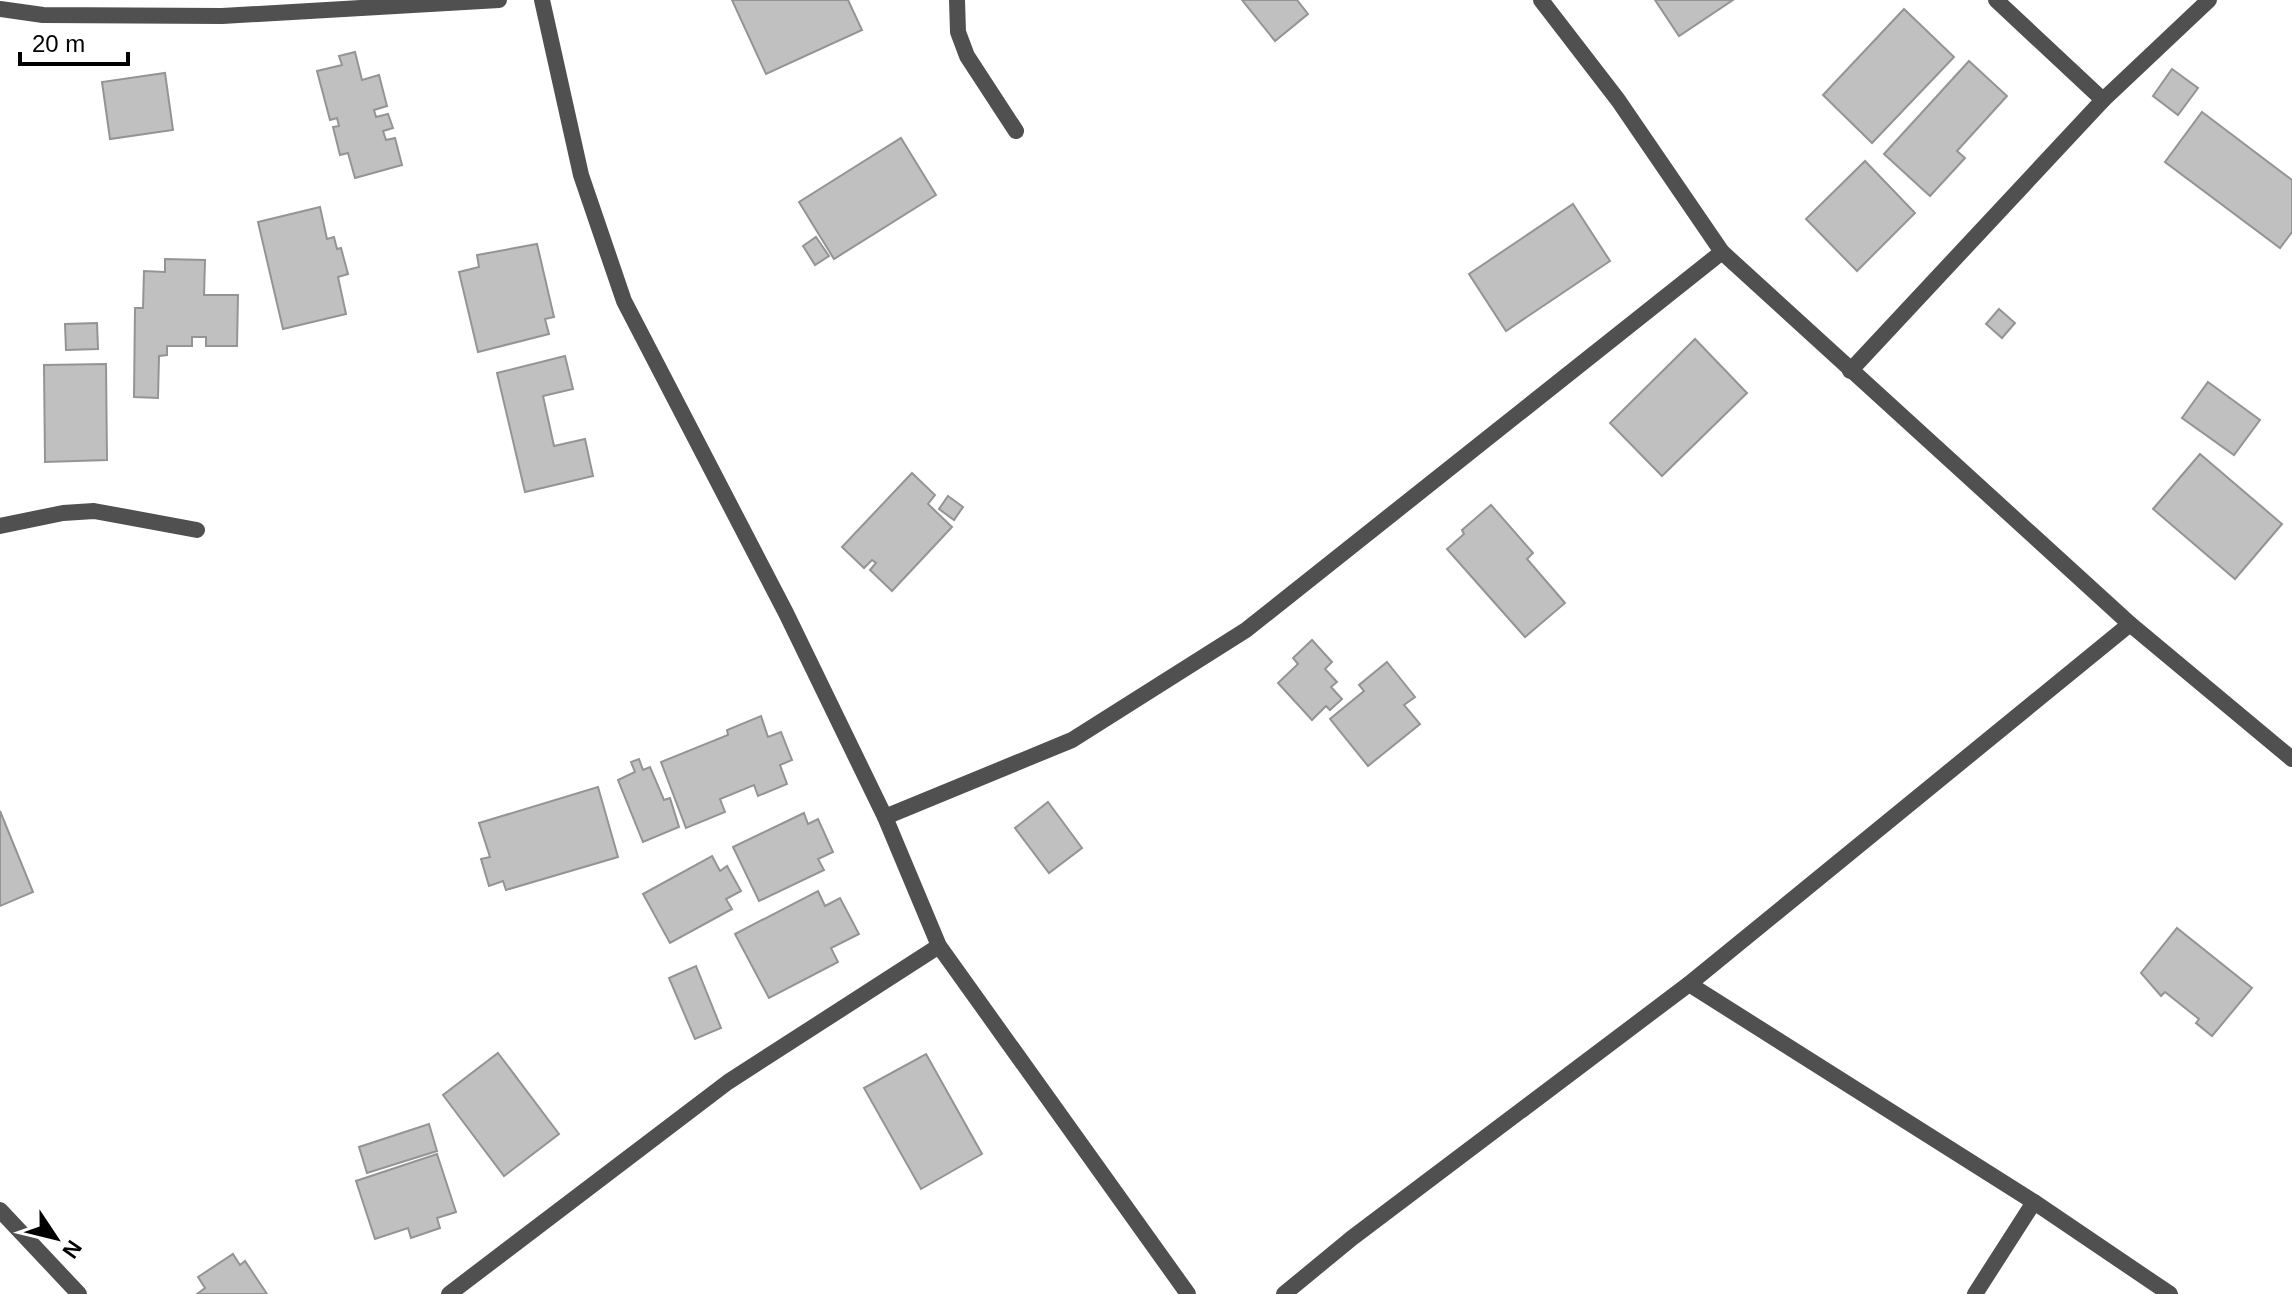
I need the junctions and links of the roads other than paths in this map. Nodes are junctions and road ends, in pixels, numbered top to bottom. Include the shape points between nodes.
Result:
1 (499, 0) edge
2 (542, 0) edge
3 (957, 0) edge
4 (1541, 0) edge
5 (1996, 0) edge
6 (2209, 0) edge
7 (0, 9) edge
8 (2103, 100) junction
9 (1016, 131) dead end
10 (1722, 252) junction
11 (1850, 371) junction
12 (0, 526) edge
13 (197, 530) dead end
14 (2130, 624) junction
15 (2292, 759) edge
16 (885, 817) junction
17 (939, 946) junction
18 (1689, 984) junction
19 (2034, 1202) junction
20 (0, 1210) edge
21 (79, 1294) edge
22 (449, 1294) edge
23 (1188, 1294) edge
24 (1284, 1294) edge
25 (1975, 1294) edge
26 (2170, 1294) edge

1 - 7 street via 222,16 43,15
2 - 16 street via 581,175 624,301
3 - 9 street via 958,32 967,56
4 - 10 street via 1618,100
5 - 8 street
6 - 8 street
8 - 11 street
10 - 11 street
10 - 16 street via 1246,630 1072,740
11 - 14 street
12 - 13 street via 94,511
14 - 15 street
14 - 18 street
16 - 17 street
17 - 22 street via 728,1082
17 - 23 street
18 - 19 street
18 - 24 street
19 - 25 street
19 - 26 street
20 - 21 street

